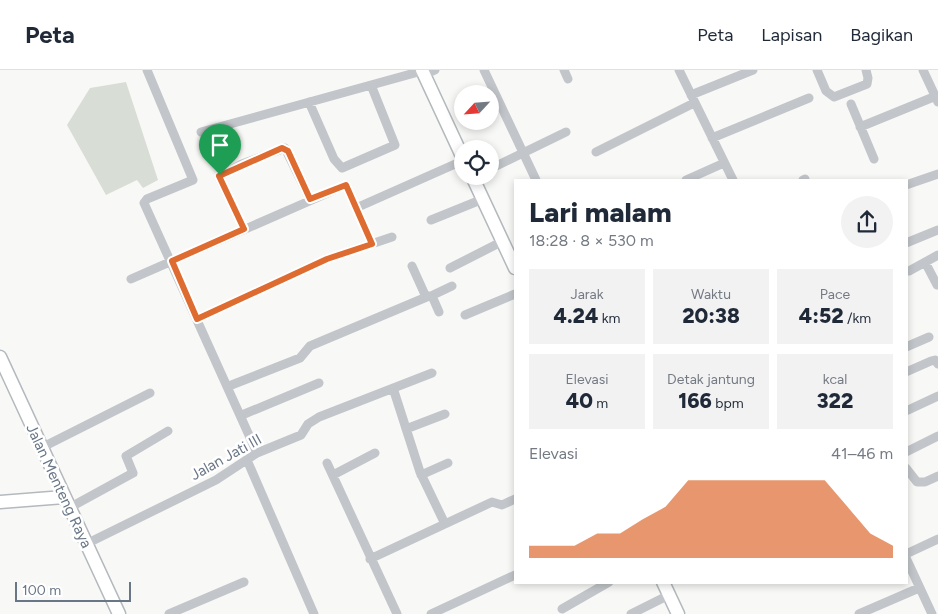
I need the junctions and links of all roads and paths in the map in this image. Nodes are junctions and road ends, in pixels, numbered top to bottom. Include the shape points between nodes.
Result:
1 (147, 70) edge
2 (484, 70) edge
3 (564, 70) edge
4 (679, 70) edge
5 (753, 70) edge
6 (817, 70) edge
7 (866, 70) edge
8 (923, 70) edge
9 (426, 72) edge
10 (568, 79) dead end
11 (371, 85) junction
12 (809, 98) dead end
13 (692, 99) junction
14 (937, 99) edge
15 (309, 102) junction
16 (851, 104) dead end
17 (860, 127) junction
18 (201, 132) dead end
19 (566, 132) dead end
20 (712, 138) junction
21 (455, 140) edge
22 (596, 152) dead end
23 (522, 154) junction
24 (874, 159) dead end
25 (724, 163) junction
26 (454, 165) edge
27 (499, 165) edge
28 (938, 174) edge
29 (535, 179) edge
30 (688, 179) edge
31 (732, 179) edge
32 (908, 184) edge
33 (477, 185) edge
34 (310, 199) junction
35 (483, 199) junction
36 (356, 208) junction
37 (431, 220) dead end
38 (244, 229) junction
39 (938, 230) edge
40 (392, 237) dead end
41 (502, 241) junction
42 (908, 242) edge
43 (372, 244) junction
44 (938, 255) edge
45 (172, 261) junction
46 (925, 262) junction
47 (412, 266) dead end
48 (514, 266) edge
49 (450, 268) dead end
50 (909, 271) dead end
51 (131, 279) dead end
52 (937, 285) dead end
53 (452, 286) dead end
54 (514, 294) edge
55 (428, 296) junction
56 (439, 312) dead end
57 (466, 315) dead end
58 (197, 319) junction
59 (929, 337) dead end
60 (908, 346) edge
61 (938, 364) edge
62 (2, 365) edge
63 (908, 371) edge
64 (432, 373) dead end
65 (319, 383) dead end
66 (229, 386) junction
67 (393, 388) junction
68 (150, 392) dead end
69 (938, 396) edge
70 (908, 410) edge
71 (445, 414) dead end
72 (242, 415) junction
73 (406, 428) junction
74 (168, 432) dead end
75 (938, 436) edge
76 (41, 448) junction
77 (908, 451) edge
78 (257, 453) junction
79 (375, 453) dead end
80 (247, 460) junction
81 (327, 463) dead end
82 (448, 463) dead end
83 (908, 472) edge
84 (421, 475) junction
85 (333, 476) junction
86 (938, 476) edge
87 (514, 499) edge
88 (1, 500) edge
89 (66, 503) junction
90 (445, 524) junction
91 (938, 538) edge
92 (86, 544) junction
93 (908, 553) edge
94 (370, 559) junction
95 (908, 562) edge
96 (514, 574) edge
97 (244, 582) dead end
98 (606, 584) edge
99 (664, 584) edge
100 (920, 588) junction
101 (669, 595) junction
102 (562, 609) dead end
103 (395, 613) edge
104 (119, 614) edge
105 (169, 614) edge
106 (314, 614) edge
107 (430, 614) edge
108 (631, 614) edge
109 (678, 614) edge
110 (860, 614) edge
111 (932, 614) edge

1 - 45 street via 193,180 144,201
2 - 23 street
3 - 10 street
4 - 13 street
5 - 13 street
6 - 7 street via 826,91 834,98 867,84
8 - 14 street
9 - 11 street
9 - 21 street
11 - 15 street
11 - 15 street via 395,145 342,168 334,159
12 - 20 street
13 - 20 street
13 - 22 street
14 - 17 street
15 - 18 street
16 - 17 street
17 - 24 street
19 - 23 street
20 - 25 street
23 - 27 street
23 - 29 street
25 - 30 street
25 - 31 street
26 - 36 street
28 - 32 street
33 - 35 street
34 - 36 street via 346,185
34 - 38 street
34 - 38 street via 285,148 230,169 219,178
35 - 37 street
35 - 41 street
36 - 43 street
38 - 45 street
39 - 42 street
40 - 43 street
41 - 48 street
41 - 49 street
43 - 58 street via 327,259
44 - 46 street
45 - 51 street
45 - 58 street
46 - 50 street
46 - 52 street
47 - 55 street
53 - 55 street
54 - 57 street
55 - 56 street
55 - 66 street via 310,346 300,358
58 - 66 street
59 - 60 street
61 - 63 street via 931,360
62 - 76 street, Jalan Menteng Raya
64 - 67 street, Jalan Jati III
65 - 72 street
66 - 72 street
67 - 73 street
67 - 78 street, Jalan Jati III via 319,417 307,425 301,435
68 - 76 street
69 - 70 street
71 - 73 street
72 - 78 street
73 - 84 street
74 - 89 street via 126,456 133,473
75 - 77 street
76 - 89 street, Jalan Menteng Raya
78 - 80 street, Jalan Jati III
79 - 85 street
80 - 92 street, Jalan Jati III via 216,480
80 - 106 street
81 - 85 street
82 - 84 street
83 - 86 street via 916,482
84 - 90 street
85 - 94 street
87 - 90 street via 502,505 492,502
88 - 89 street
89 - 92 street, Jalan Menteng Raya
90 - 94 street
91 - 93 street
92 - 104 street, Jalan Menteng Raya
94 - 103 street
95 - 100 street
96 - 107 street
97 - 105 street
98 - 102 street
99 - 101 street
100 - 110 street
100 - 111 street
101 - 108 street
101 - 109 street

